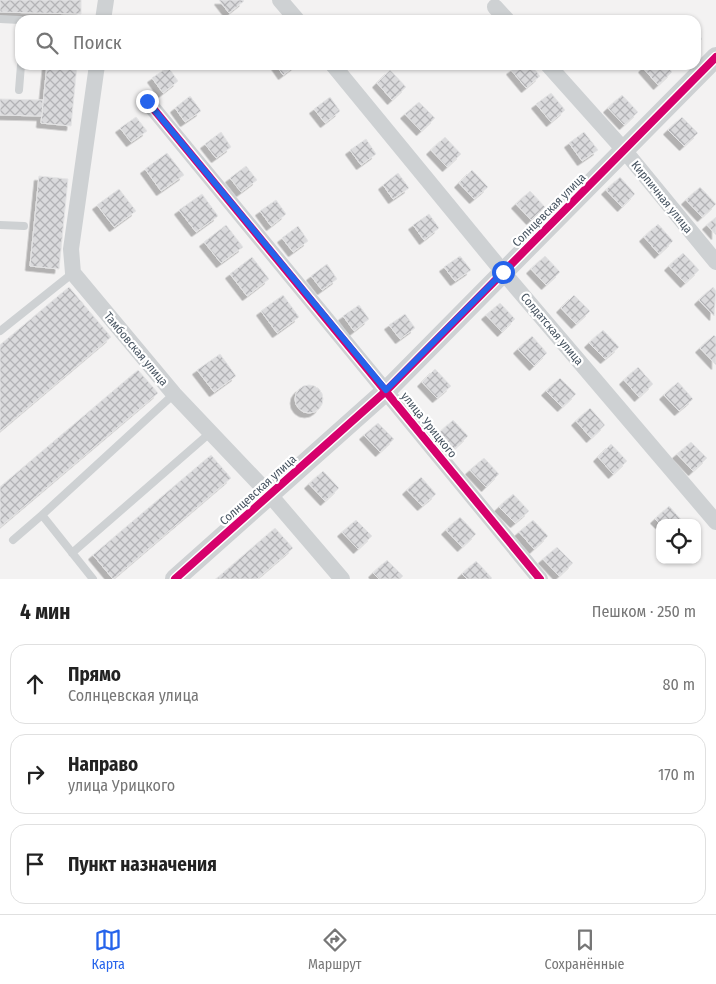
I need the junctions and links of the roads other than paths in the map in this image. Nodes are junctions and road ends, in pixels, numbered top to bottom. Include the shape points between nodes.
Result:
1 (106, 0) edge
2 (280, 0) edge
3 (496, 7) dead end
4 (104, 15) edge
5 (292, 15) edge
6 (503, 15) edge
7 (0, 19) edge
8 (15, 20) edge
9 (716, 57) edge
10 (21, 70) edge
11 (96, 70) edge
12 (337, 70) edge
13 (552, 70) edge
14 (19, 90) dead end
15 (147, 101) dead end
16 (624, 150) junction
17 (0, 225) edge
18 (24, 226) dead end
19 (716, 262) edge
20 (503, 272) junction
21 (73, 273) junction
22 (0, 331) edge
23 (386, 390) junction
24 (174, 394) junction
25 (211, 432) junction
26 (270, 495) junction
27 (42, 515) junction
28 (716, 522) edge
29 (14, 540) dead end
30 (72, 553) junction
31 (93, 579) edge
32 (175, 579) edge
33 (342, 579) edge
34 (540, 579) edge

1 - 4 street
2 - 5 street
3 - 6 street
7 - 8 lane
9 - 16 street, Солнцевская улица
10 - 14 lane
11 - 21 street via 71,249
12 - 20 street, Солдатская улица
13 - 16 street, Кирпичная улица
15 - 23 street, улица Урицкого
16 - 19 street, Кирпичная улица
16 - 20 street, Солнцевская улица
17 - 18 lane
20 - 23 street, Солнцевская улица
20 - 28 street, Солдатская улица
21 - 22 lane
21 - 24 street, Тамбовская улица
23 - 26 street, Солнцевская улица
23 - 34 street, улица Урицкого
24 - 25 street, Тамбовская улица
24 - 27 lane
25 - 26 street, Тамбовская улица
25 - 30 lane
26 - 32 street, Солнцевская улица
26 - 33 street, Тамбовская улица
27 - 29 lane
27 - 30 lane
30 - 31 lane

